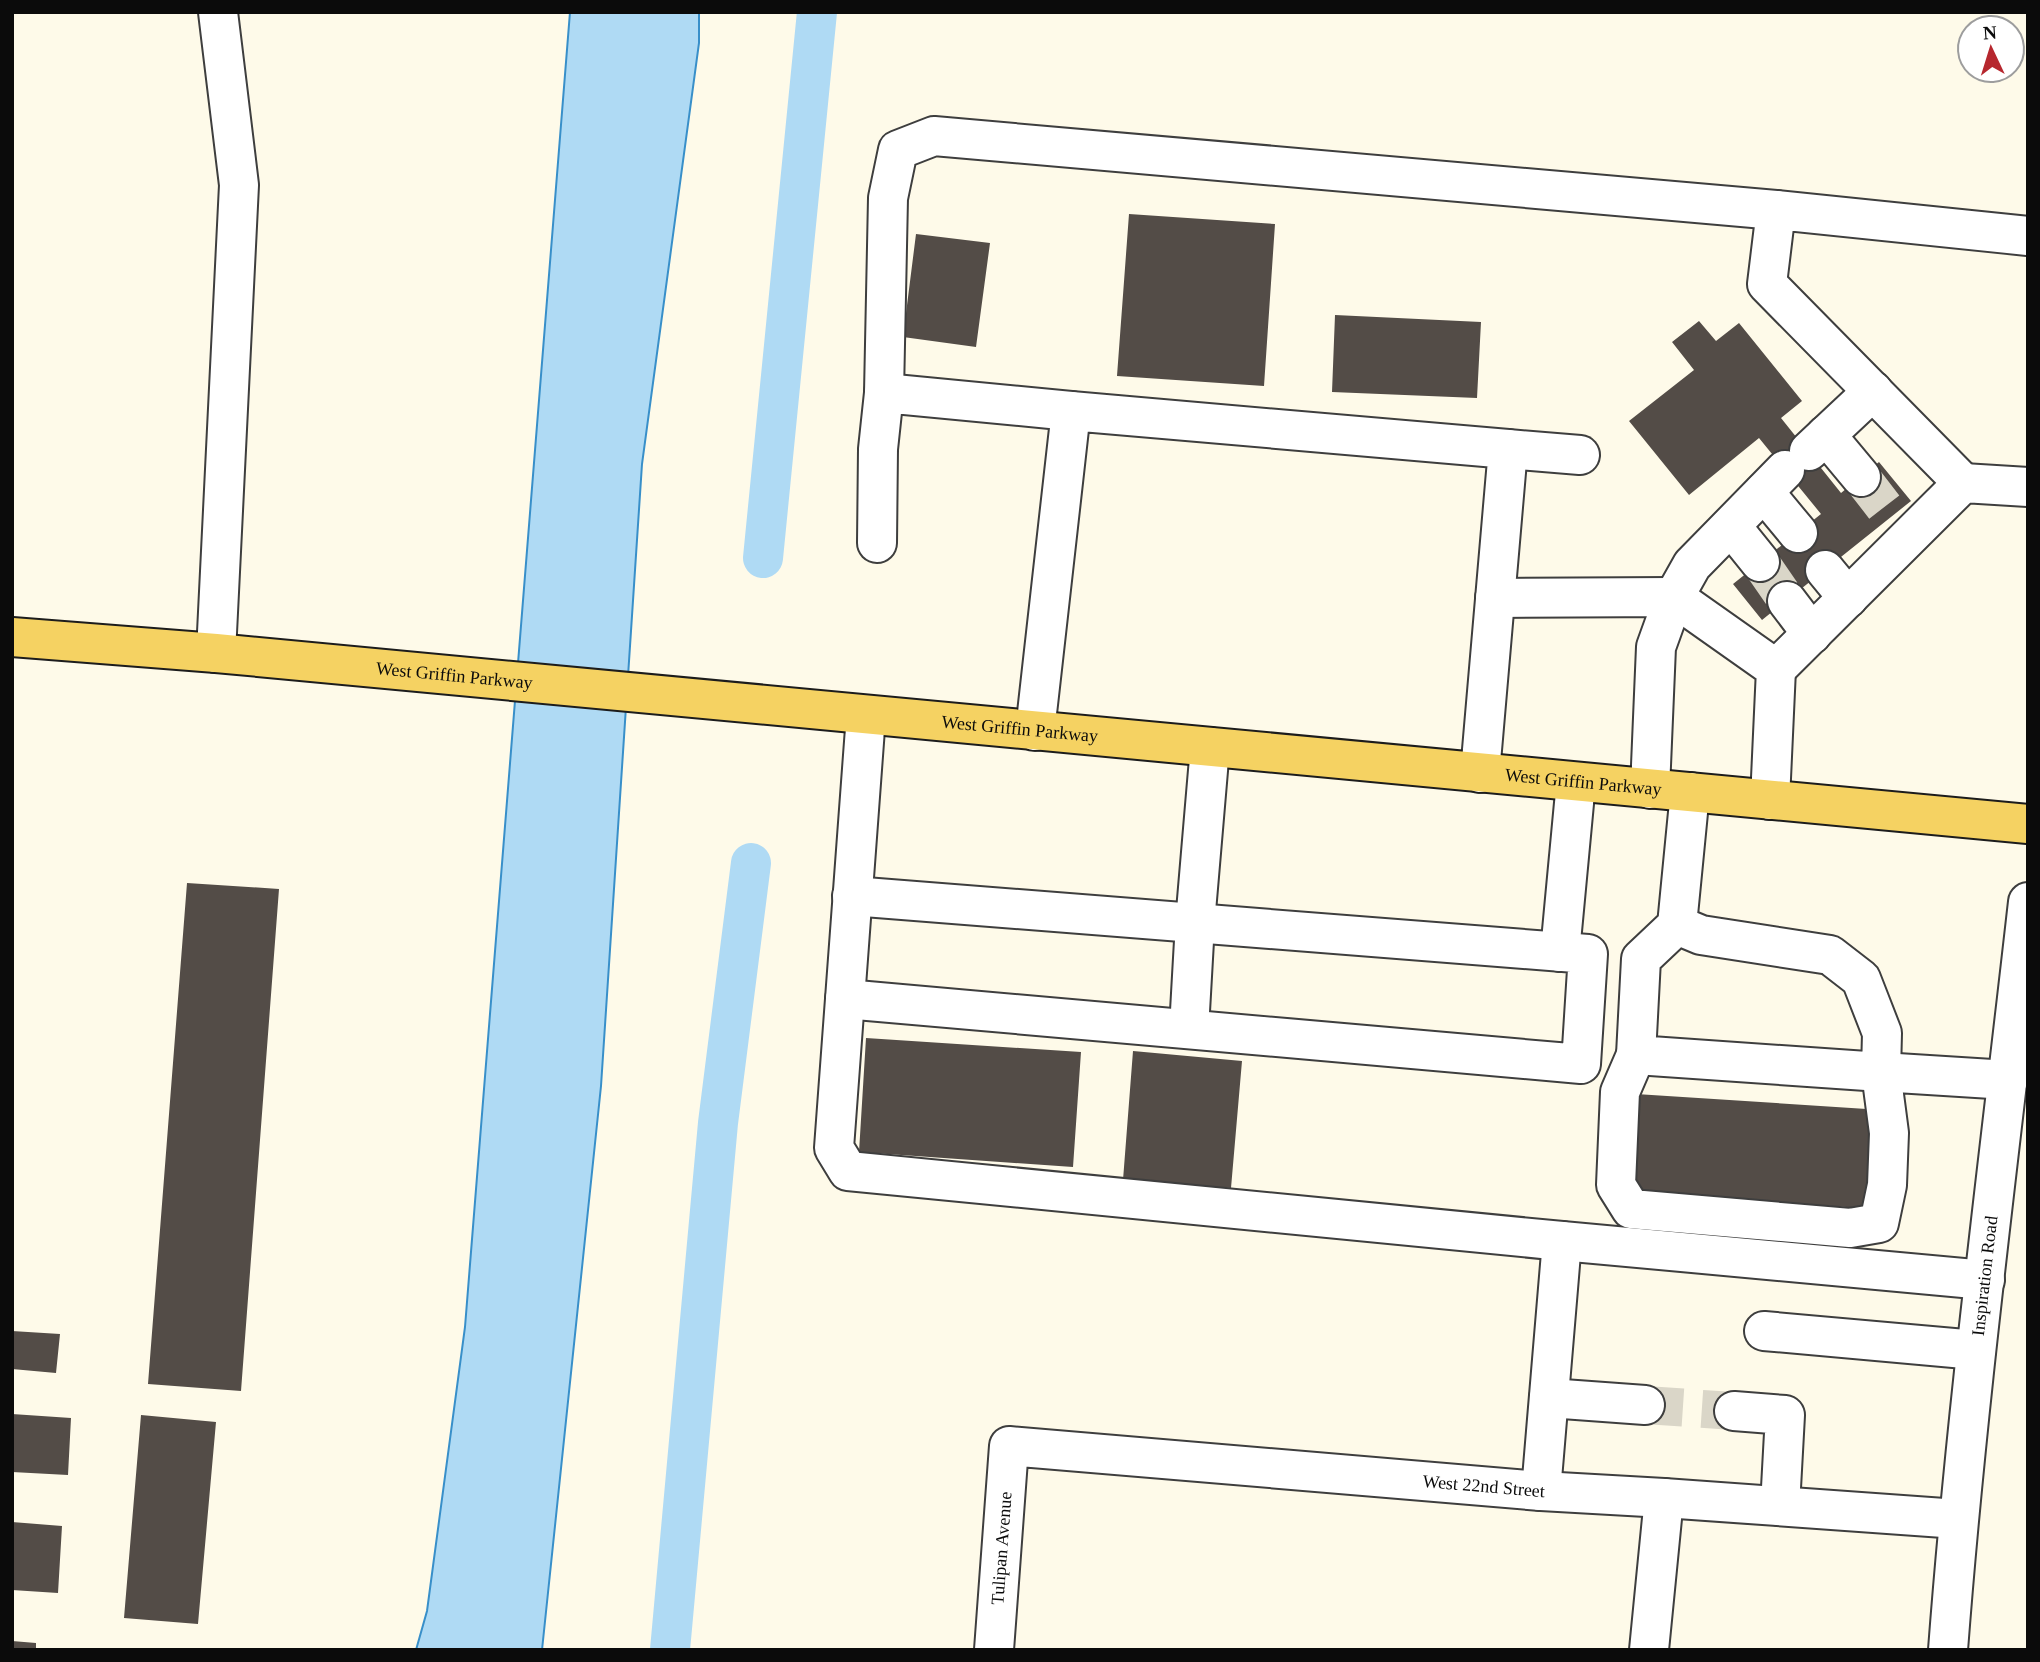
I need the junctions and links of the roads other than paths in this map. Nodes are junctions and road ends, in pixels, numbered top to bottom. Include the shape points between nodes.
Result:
1 (218, 12) edge
2 (1776, 210) junction
3 (2028, 236) edge
4 (1873, 391) junction
5 (884, 393) junction
6 (1071, 411) junction
7 (1508, 449) junction
8 (1580, 454) dead end
9 (1796, 462) junction
10 (1861, 477) tunnel mouth
11 (1963, 483) junction
12 (2028, 487) edge
13 (1731, 526) junction
14 (1798, 533) dead end
15 (877, 543) dead end
16 (1760, 562) tunnel mouth
17 (1674, 597) junction
18 (1494, 598) junction
19 (1787, 601) tunnel mouth
20 (1812, 634) junction
21 (12, 637) edge
22 (216, 653) junction
23 (1776, 669) junction
24 (866, 715) junction
25 (1035, 731) junction
26 (1210, 747) junction
27 (1480, 773) junction
28 (1576, 782) junction
29 (1650, 789) junction
30 (1690, 792) junction
31 (1770, 800) junction
32 (2028, 824) edge
33 (852, 896) junction
34 (2028, 902) edge
35 (1195, 923) junction
36 (1677, 925) junction
37 (1560, 952) junction
38 (845, 999) junction
39 (1189, 1029) junction
40 (1636, 1055) junction
41 (1881, 1072) junction
42 (2008, 1080) junction
43 (1562, 1241) junction
44 (1985, 1280) junction
45 (1764, 1332) dead end
46 (1976, 1350) junction
47 (1549, 1398) junction
48 (1645, 1405) tunnel mouth
49 (1734, 1411) tunnel mouth
50 (1009, 1446) joint
51 (1541, 1492) junction
52 (1664, 1498) junction
53 (1780, 1506) junction
54 (1958, 1519) junction
55 (994, 1650) edge
56 (1649, 1650) edge
57 (1948, 1650) edge

1 - 22 street via 240,185
2 - 3 street
2 - 4 street via 1767,284
2 - 5 street via 933,136 898,150 888,198
4 - 9 street
4 - 11 street
5 - 6 street
5 - 15 street
6 - 7 street
6 - 25 street
7 - 8 street
7 - 18 street
9 - 10 street
9 - 13 street
9 - 14 street
11 - 12 street
11 - 20 street via 1900,527 1836,584
13 - 16 street
13 - 17 street via 1692,565
17 - 18 street
17 - 23 street
17 - 29 street via 1656,647
18 - 27 street
19 - 20 street
20 - 23 street
21 - 22 main road, West Griffin Parkway
22 - 24 main road, West Griffin Parkway
23 - 31 street
24 - 25 main road, West Griffin Parkway
24 - 33 street
25 - 26 main road, West Griffin Parkway
26 - 27 main road, West Griffin Parkway
26 - 35 street
27 - 28 main road, West Griffin Parkway
28 - 29 main road, West Griffin Parkway
28 - 37 street
29 - 30 main road, West Griffin Parkway
30 - 31 main road, West Griffin Parkway
30 - 36 street
31 - 32 main road, West Griffin Parkway
33 - 35 street
33 - 38 street
34 - 42 street, Inspiration Road
35 - 37 street
35 - 39 street
36 - 40 street via 1641,959
36 - 41 street via 1701,935 1830,955 1861,979 1882,1033
37 - 39 street via 1588,954 1581,1064
38 - 39 street
38 - 43 street via 834,1148 848,1171
40 - 41 street
40 - 41 street via 1620,1092 1616,1185 1631,1209 1850,1228 1879,1223 1887,1185 1889,1133
41 - 42 street
42 - 44 street, Inspiration Road
43 - 44 street
43 - 47 street
44 - 46 street, Inspiration Road
45 - 46 street
46 - 54 street, Inspiration Road
47 - 48 street
47 - 51 street
49 - 53 street via 1785,1415
50 - 51 street, West 22nd Street
50 - 55 street, Tulipan Avenue
51 - 52 street, West 22nd Street
52 - 53 street, West 22nd Street
52 - 56 street
53 - 54 street, West 22nd Street
54 - 57 street, Inspiration Road

